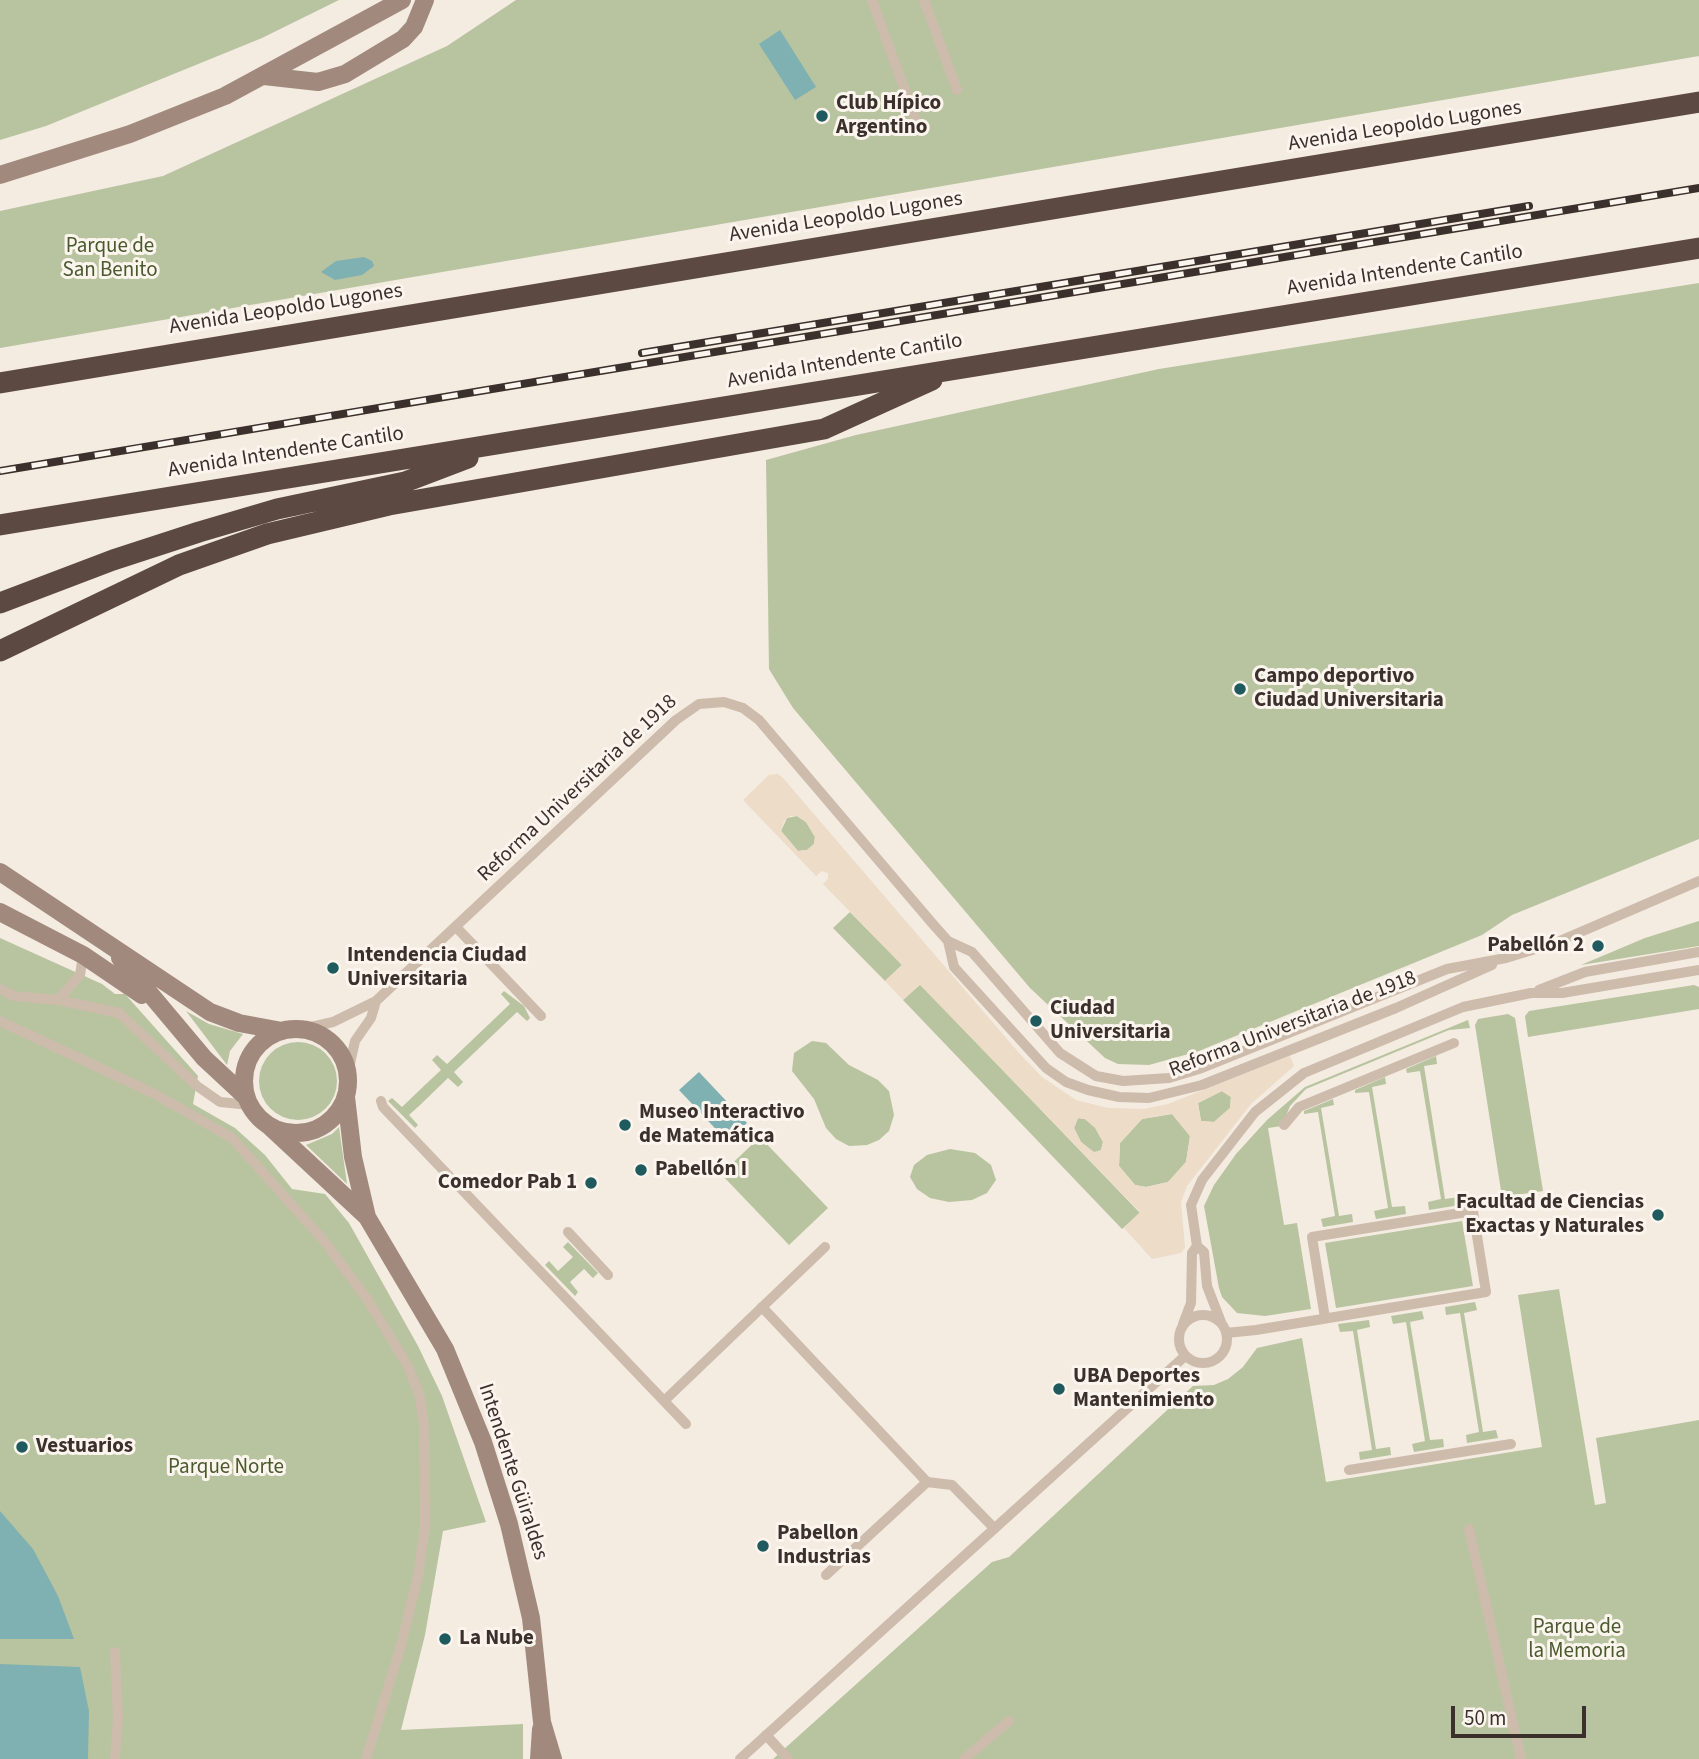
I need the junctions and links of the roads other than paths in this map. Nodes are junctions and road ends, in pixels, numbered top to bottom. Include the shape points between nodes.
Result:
1 (402, 0) edge
2 (425, 0) edge
3 (872, 0) edge
4 (924, 0) edge
5 (264, 76) junction
6 (957, 90) dead end
7 (1699, 102) edge
8 (916, 121) dead end
9 (0, 175) edge
10 (1699, 248) edge
11 (962, 367) junction
12 (0, 383) edge
13 (502, 445) junction
14 (0, 525) edge
15 (0, 603) edge
16 (0, 651) edge
17 (0, 872) edge
18 (1699, 881) edge
19 (0, 912) edge
20 (456, 928) junction
21 (948, 941) junction
22 (108, 942) junction
23 (1699, 952) edge
24 (83, 956) junction
25 (1506, 958) junction
26 (1699, 970) edge
27 (0, 989) edge
28 (1531, 993) junction
29 (58, 1000) junction
30 (376, 1001) junction
31 (160, 1008) junction
32 (541, 1016) dead end
33 (0, 1021) edge
34 (302, 1029) junction
35 (282, 1031) junction
36 (1454, 1043) dead end
37 (348, 1073) junction
38 (346, 1096) junction
39 (381, 1101) dead end
40 (248, 1102) junction
41 (267, 1124) junction
42 (1284, 1125) dead end
43 (367, 1217) junction
44 (568, 1232) dead end
45 (1197, 1246) junction
46 (825, 1247) dead end
47 (608, 1275) dead end
48 (762, 1307) junction
49 (1325, 1318) junction
50 (1183, 1324) junction
51 (1223, 1328) junction
52 (1185, 1356) junction
53 (664, 1401) junction
54 (686, 1424) dead end
55 (1511, 1444) dead end
56 (1349, 1470) dead end
57 (927, 1482) junction
58 (994, 1528) junction
59 (1469, 1529) dead end
60 (826, 1575) dead end
61 (115, 1652) dead end
62 (1009, 1721) dead end
63 (542, 1722) junction
64 (766, 1735) junction
65 (115, 1759) edge
66 (366, 1759) edge
67 (539, 1759) edge
68 (553, 1759) edge
69 (740, 1759) edge
70 (788, 1759) edge
71 (964, 1759) edge
72 (1521, 1759) edge

1 - 5 main road
2 - 5 main road via 414,27 403,38 345,74 318,82
3 - 8 lane
4 - 6 lane
5 - 9 main road via 130,134
7 - 12 highway, Avenida Leopoldo Lugones
10 - 11 highway, Avenida Intendente Cantilo
11 - 13 highway, Avenida Intendente Cantilo
11 - 16 highway via 824,429 389,505 267,534 178,565
13 - 14 highway, Avenida Intendente Cantilo via 369,462
13 - 15 highway via 405,482 277,509 175,540
17 - 22 main road
18 - 25 lane, Reforma Universitaria de 1918 via 1555,943
19 - 24 main road
20 - 21 lane, Reforma Universitaria de 1918 via 676,720 699,704 724,702 759,720
20 - 30 lane, Reforma Universitaria de 1918
20 - 32 lane
21 - 25 lane, Reforma Universitaria de 1918 via 972,952 1060,1053 1096,1076 1123,1081 1159,1079 1199,1069 1447,969
21 - 25 lane, Reforma Universitaria de 1918 via 954,967 1046,1068 1088,1090 1149,1098 1202,1085 1396,1008
22 - 31 main road
22 - 35 main road via 210,1012
23 - 28 lane via 1585,972
24 - 29 lane via 80,975
24 - 31 main road
26 - 28 lane via 1562,993
27 - 29 lane via 14,996
28 - 45 lane via 1463,1007 1304,1073 1276,1093 1234,1138 1195,1193 1191,1218
29 - 40 lane via 119,1013 220,1102
30 - 34 lane, Reforma Universitaria de 1918 via 333,1022
30 - 37 lane, Reforma Universitaria de 1918 via 355,1041
31 - 40 main road
33 - 66 lane via 153,1093 232,1138 325,1242 368,1299 408,1366 420,1397 424,1426 425,1524 402,1642
34 - 35 main road
34 - 37 main road via 332,1044
35 - 40 main road via 267,1038 247,1065
36 - 42 lane via 1299,1107
37 - 38 main road
38 - 41 main road via 337,1113 304,1133 285,1132
38 - 43 main road, Intendente Güiraldes via 353,1157
39 - 53 lane
40 - 41 main road
41 - 43 main road, Intendente Güiraldes
43 - 63 main road, Intendente Güiraldes via 446,1349 483,1441 522,1575
44 - 47 lane
45 - 50 lane via 1192,1253 1191,1303
45 - 51 lane via 1204,1252 1207,1286
46 - 48 lane
48 - 53 lane
48 - 57 lane
49 - 49 lane via 1486,1292 1473,1211 1312,1237
49 - 51 lane
50 - 51 lane via 1197,1315 1214,1317
50 - 52 lane via 1178,1337
51 - 52 lane via 1225,1349 1215,1361 1199,1364
52 - 58 lane
53 - 54 lane
55 - 56 lane
57 - 58 lane via 952,1485
57 - 60 lane
58 - 64 lane
59 - 72 lane
61 - 65 lane
62 - 71 lane
63 - 67 main road, Intendente Güiraldes
63 - 68 main road, Intendente Güiraldes
64 - 69 lane
64 - 70 lane

